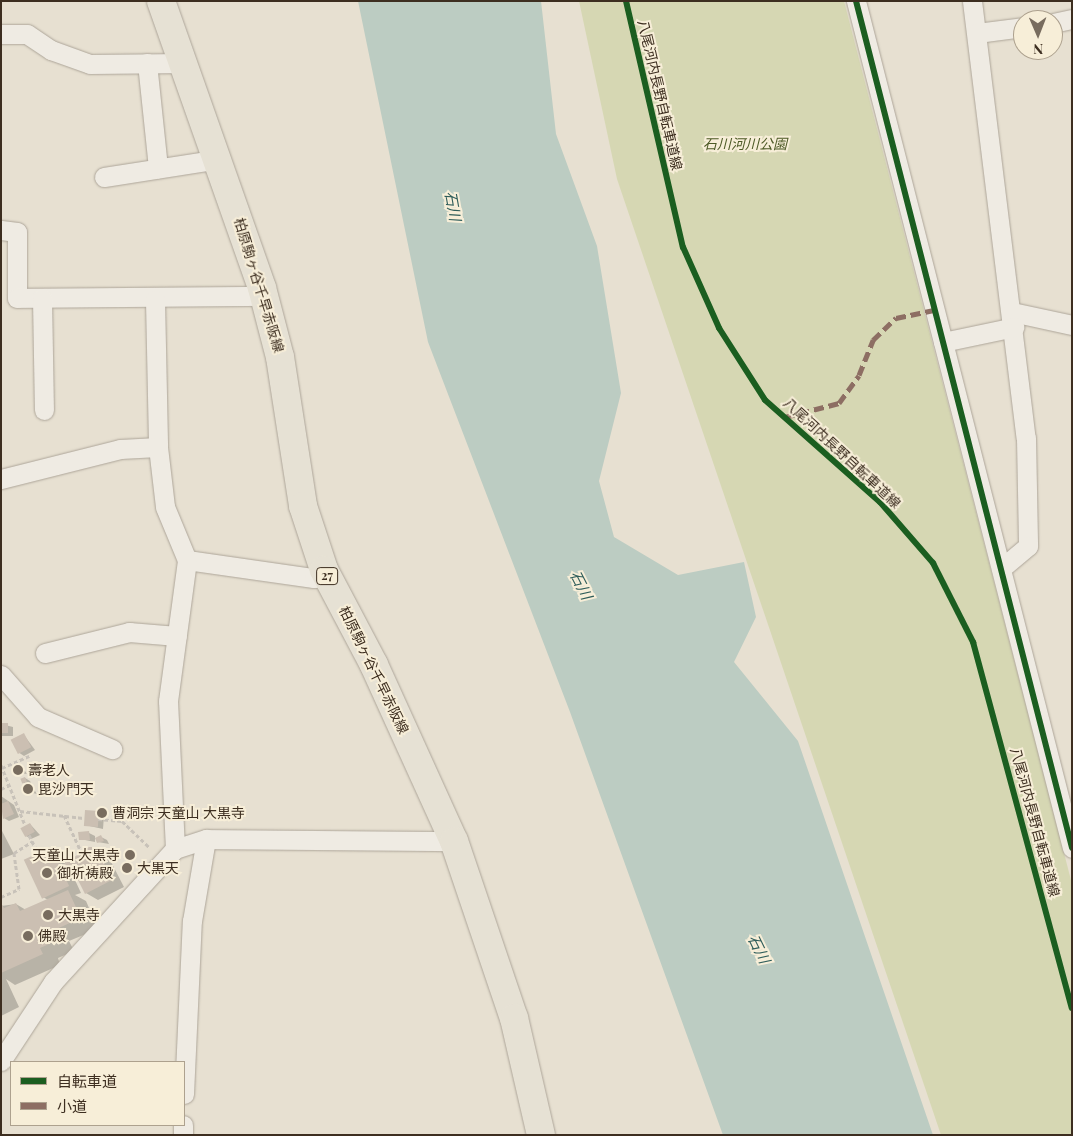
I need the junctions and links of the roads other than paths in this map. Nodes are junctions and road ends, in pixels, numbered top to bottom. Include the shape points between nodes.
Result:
1 (161, 1) edge
2 (856, 1) edge
3 (972, 1) edge
4 (1013, 28) edge
5 (976, 33) junction
6 (1, 34) edge
7 (147, 63) junction
8 (186, 63) junction
9 (219, 159) junction
10 (158, 168) junction
11 (104, 177) dead end
12 (1, 230) edge
13 (265, 296) junction
14 (42, 298) junction
15 (155, 300) junction
16 (1013, 320) junction
17 (1072, 325) edge
18 (943, 342) junction
19 (44, 410) dead end
20 (158, 447) junction
21 (1, 479) edge
22 (188, 560) junction
23 (1001, 569) junction
24 (324, 570) junction
25 (177, 636) junction
26 (45, 653) dead end
27 (1, 675) edge
28 (112, 749) dead end
29 (206, 839) junction
30 (454, 841) junction
31 (1072, 848) edge
32 (175, 849) junction
33 (1, 1061) edge
34 (185, 1072) edge
35 (541, 1135) edge

1 - 8 main road, 柏原駒ヶ谷千早赤阪線 / 27
2 - 18 street
3 - 5 street
4 - 5 street
5 - 16 street
6 - 7 street via 27,34 51,50 90,64
7 - 8 street
7 - 10 street
8 - 9 main road, 柏原駒ヶ谷千早赤阪線 / 27
9 - 10 street
9 - 13 main road, 柏原駒ヶ谷千早赤阪線 / 27
10 - 11 street
12 - 14 street via 17,232 17,298
13 - 15 street
13 - 24 main road, 柏原駒ヶ谷千早赤阪線 / 27 via 280,357 303,506
14 - 15 street
14 - 19 street
15 - 20 street
16 - 17 street
16 - 18 street
16 - 23 street via 1026,438 1028,546
18 - 23 street
20 - 21 street via 120,449
20 - 22 street via 165,507
22 - 24 street via 314,578
22 - 25 street
23 - 31 street
24 - 30 main road, 柏原駒ヶ谷千早赤阪線 / 27 via 374,664
25 - 26 street via 129,632
25 - 32 street via 168,701
27 - 28 street via 38,717
29 - 30 street
29 - 32 street
29 - 34 street via 192,921
30 - 35 main road, 柏原駒ヶ谷千早赤阪線 / 27 via 514,1018
32 - 33 street via 53,982

